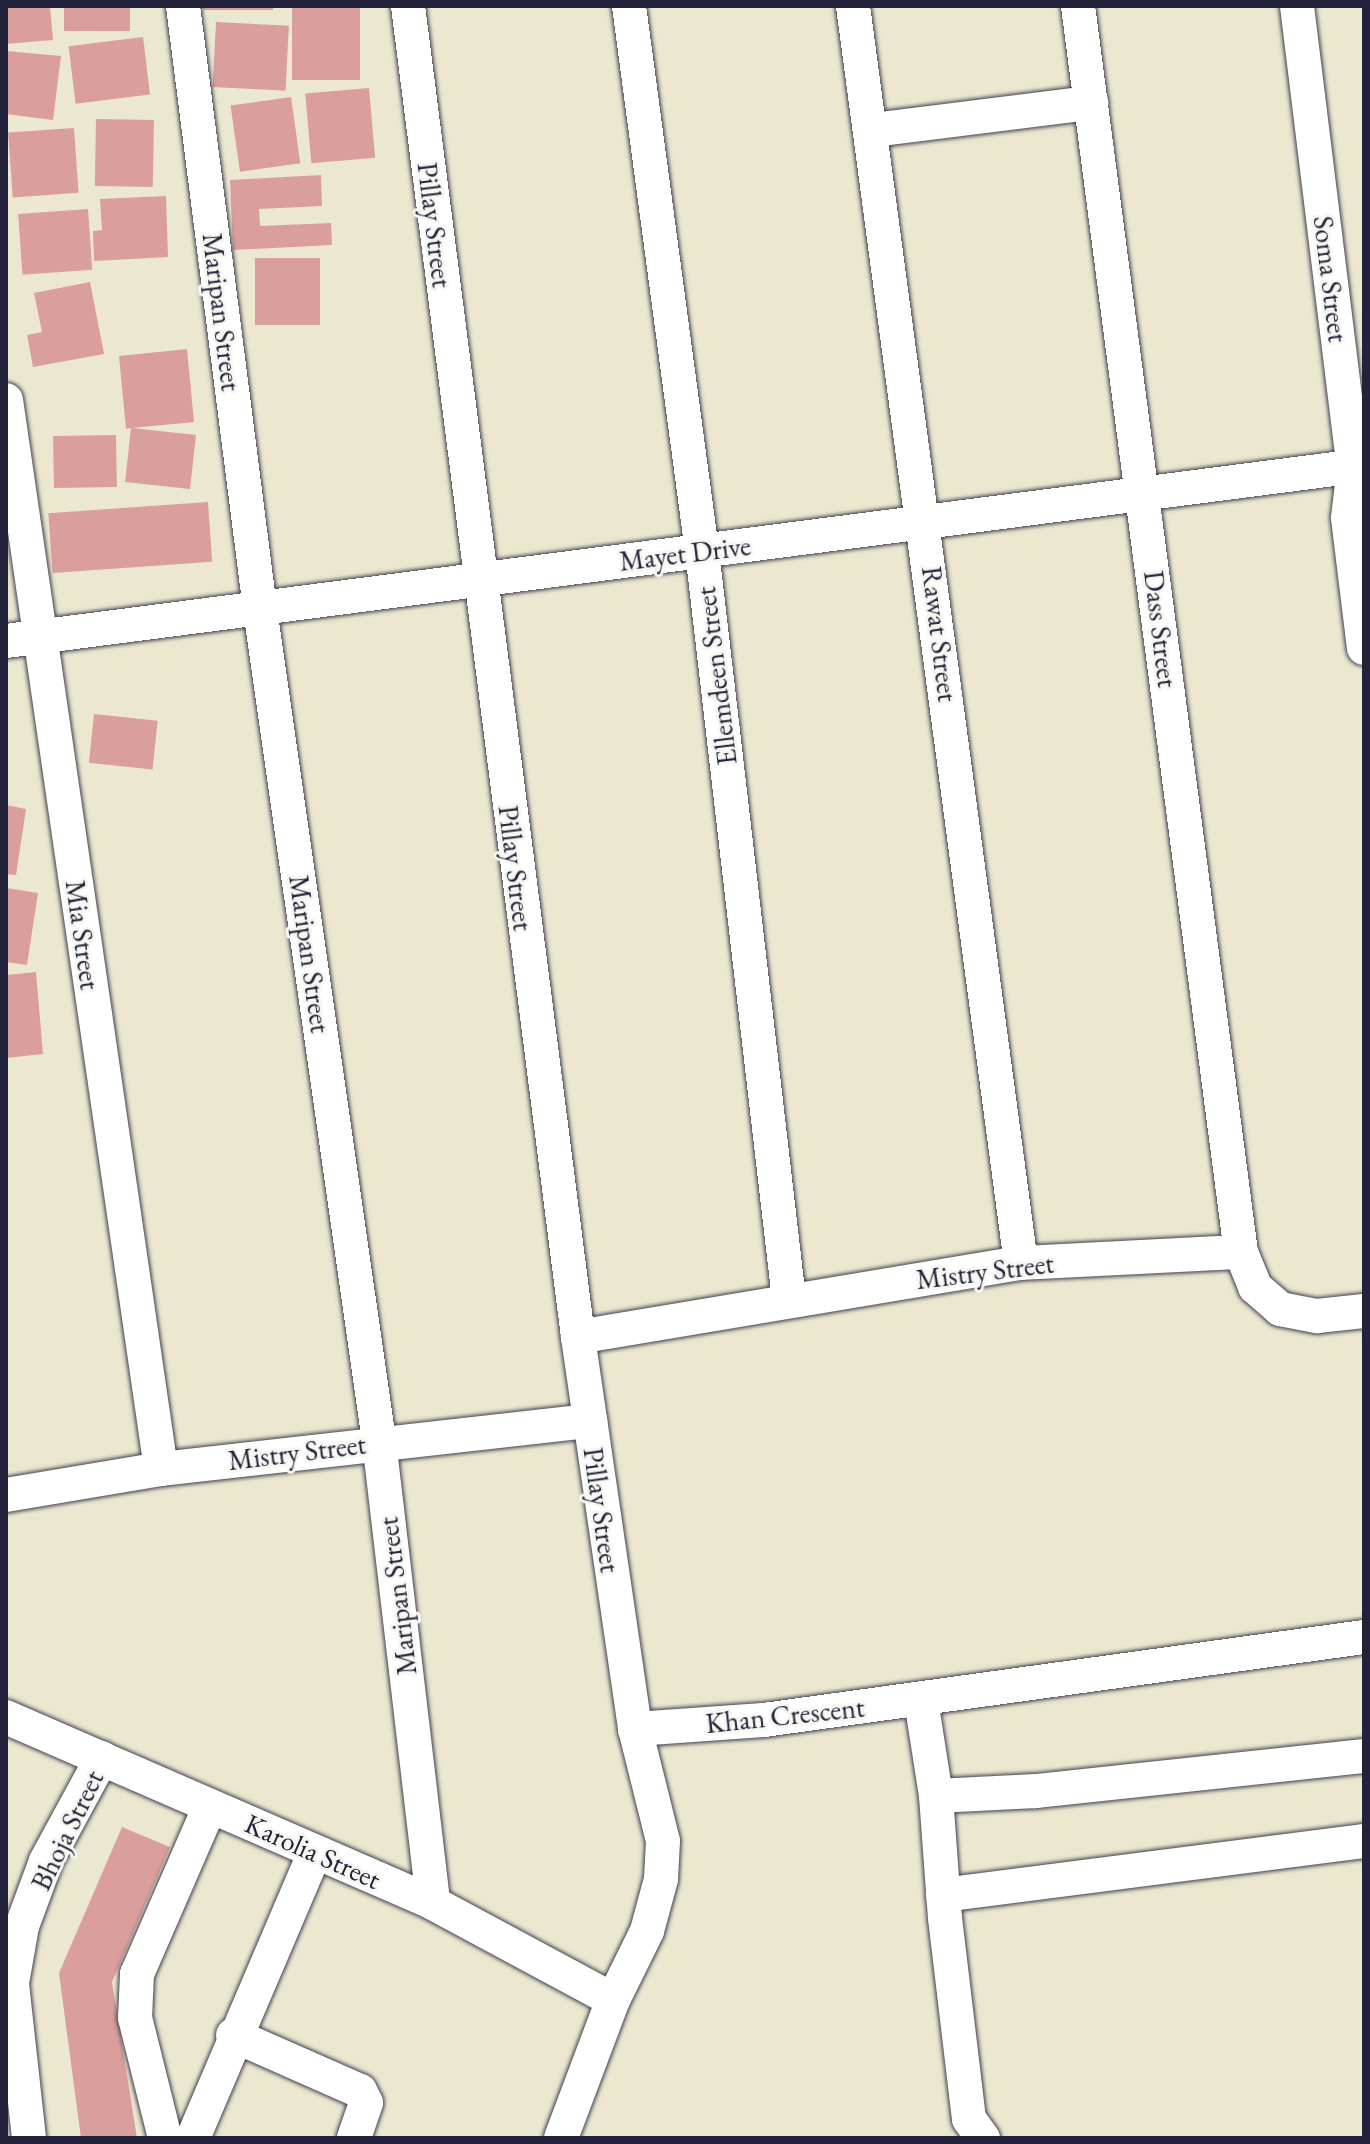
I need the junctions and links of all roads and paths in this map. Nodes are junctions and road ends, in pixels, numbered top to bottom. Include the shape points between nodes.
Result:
1 (183, 6) edge
2 (408, 6) edge
3 (629, 6) edge
4 (853, 6) edge
5 (1078, 6) edge
6 (1297, 6) edge
7 (1091, 103) junction
8 (873, 130) junction
9 (6, 400) edge
10 (1359, 466) edge
11 (1144, 497) junction
12 (925, 521) junction
13 (702, 551) junction
14 (479, 578) junction
15 (260, 609) junction
16 (22, 638) edge
17 (1364, 648) edge
18 (1241, 1252) junction
19 (1021, 1263) junction
20 (789, 1299) junction
21 (1364, 1311) edge
22 (578, 1337) junction
23 (590, 1421) junction
24 (379, 1441) junction
25 (161, 1469) junction
26 (6, 1495) edge
27 (1364, 1637) edge
28 (921, 1700) junction
29 (6, 1717) edge
30 (635, 1729) junction
31 (1364, 1756) edge
32 (102, 1758) junction
33 (936, 1796) junction
34 (210, 1806) junction
35 (1364, 1841) edge
36 (315, 1852) junction
37 (943, 1895) junction
38 (433, 1903) junction
39 (613, 2000) junction
40 (233, 2035) junction
41 (29, 2138) edge
42 (165, 2138) edge
43 (193, 2138) edge
44 (354, 2138) edge
45 (561, 2138) edge
46 (983, 2138) edge

1 - 15 street, Maripan Street
2 - 14 street, Pillay Street
3 - 13 street, Ellemdeen Street
4 - 8 street, Rawat Street
5 - 7 street, Dass Street
6 - 10 street, Soma Street
7 - 8 street
7 - 11 street, Dass Street
8 - 12 street, Rawat Street
9 - 16 street, Mia Street
10 - 11 street, Mayet Drive
10 - 17 street, Soma Street via 1348,518
11 - 12 street, Mayet Drive
11 - 18 street, Dass Street
12 - 13 street, Mayet Drive
12 - 19 street, Rawat Street
13 - 14 street, Mayet Drive
13 - 20 street, Ellemdeen Street
14 - 15 street, Mayet Drive
14 - 22 street, Pillay Street
15 - 16 street, Mayet Drive
15 - 24 street, Maripan Street
16 - 25 street, Mia Street
18 - 19 street, Mistry Street
18 - 21 street via 1255,1287 1280,1309 1317,1316
19 - 20 street, Mistry Street
20 - 22 street, Mistry Street
22 - 23 street, Pillay Street
23 - 24 street, Mistry Street
23 - 30 street, Pillay Street
24 - 25 street, Mistry Street
24 - 38 street, Maripan Street
25 - 26 street, Mistry Street
27 - 28 street, Khan Crescent
28 - 30 street, Khan Crescent via 764,1720
28 - 33 street
29 - 32 street, Karolia Street
30 - 39 street via 663,1841 661,1879 647,1931
31 - 33 street via 1036,1791
32 - 34 street, Karolia Street
32 - 41 street, Bhoja Street via 46,1861 22,1926 12,1983
33 - 37 street
34 - 36 street, Karolia Street
34 - 42 street via 137,1974 135,2018
35 - 37 street
36 - 38 street, Karolia Street
36 - 40 street
37 - 46 street via 969,2119
38 - 39 street, Karolia Street
39 - 45 street
40 - 43 street
40 - 44 street via 348,2081 360,2091 366,2103

